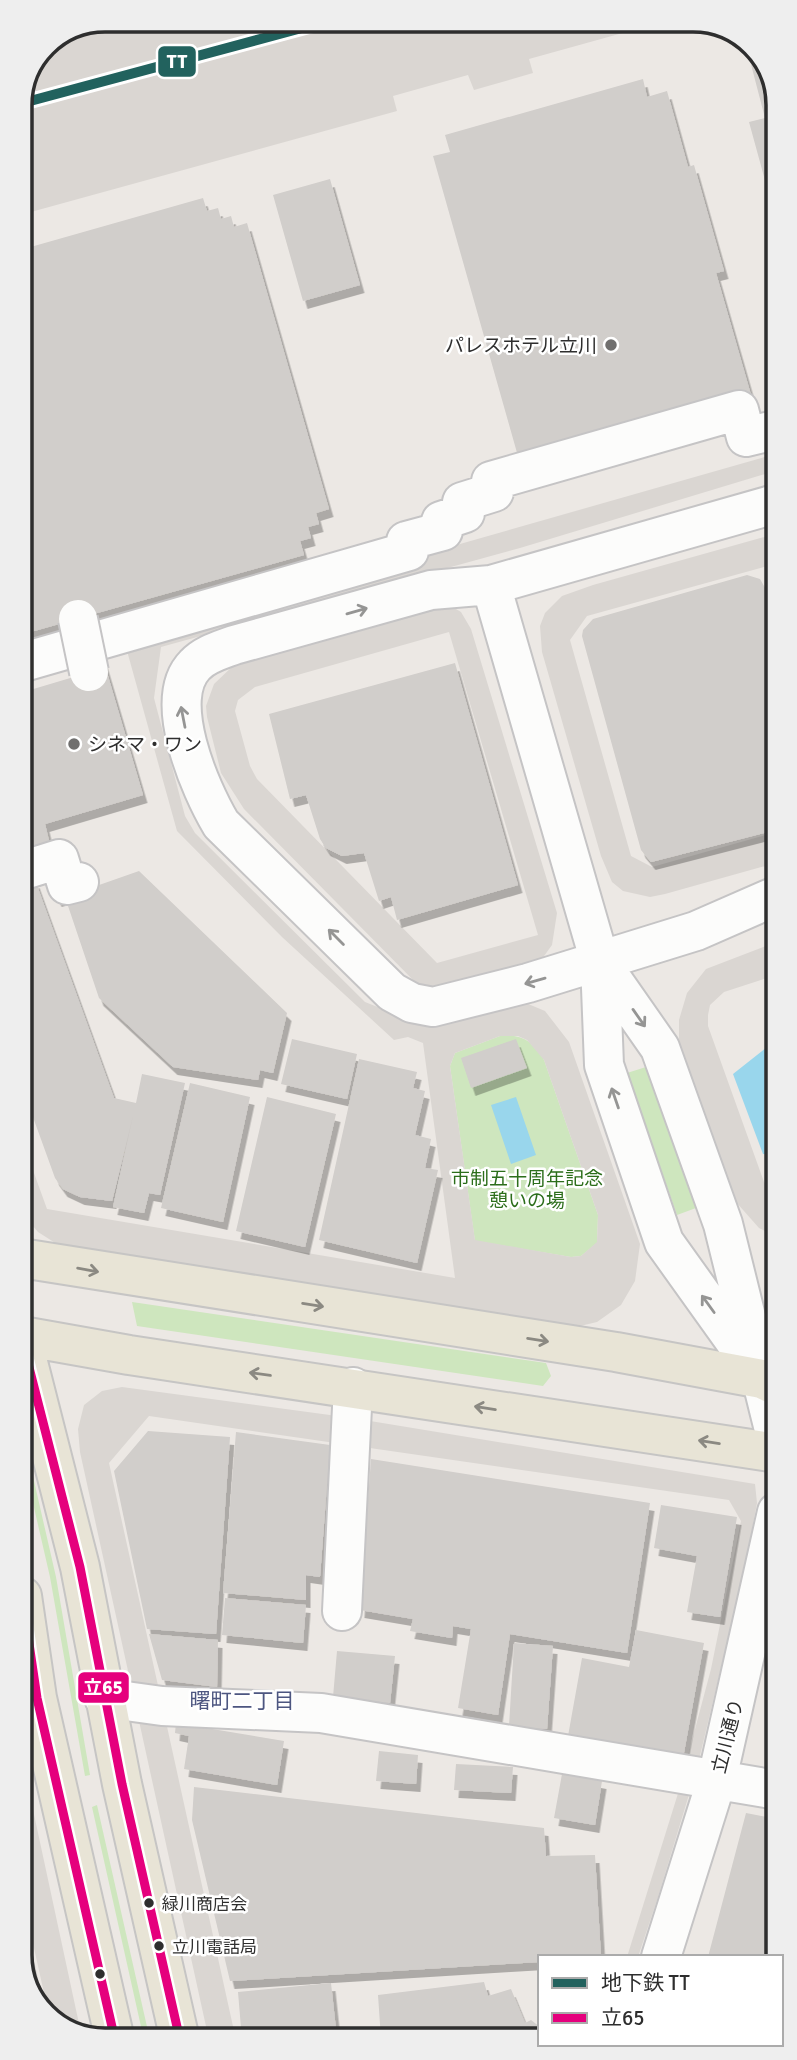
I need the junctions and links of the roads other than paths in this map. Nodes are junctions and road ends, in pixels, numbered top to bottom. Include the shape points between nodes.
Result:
1 (766, 432) edge
2 (766, 507) edge
3 (491, 585) junction
4 (96, 623) junction
5 (32, 657) edge
6 (89, 673) dead end
7 (32, 868) edge
8 (79, 882) dead end
9 (766, 900) edge
10 (600, 962) junction
11 (32, 1260) edge
12 (32, 1337) edge
13 (766, 1369) edge
14 (766, 1377) edge
15 (32, 1378) edge
16 (766, 1381) edge
17 (353, 1387) junction
18 (766, 1451) edge
19 (766, 1561) edge
20 (342, 1611) dead end
21 (104, 1698) junction
22 (32, 1713) edge
23 (717, 1779) junction
24 (766, 1788) edge
25 (662, 1955) edge
26 (112, 2028) edge
27 (177, 2028) edge

1 - 4 street via 746,438 739,410 509,470 491,481 494,492 461,502 465,513 441,521 443,531 427,523 406,541 409,551
2 - 3 street
3 - 10 street
10 -> 3 street via 433,1007 412,1003 392,992 221,824 202,793 180,709 184,683 194,665 234,645 432,590
4 - 5 street
4 - 6 street, bridge
7 - 8 street via 59,859 67,886
9 - 10 street via 696,931
10 -> 13 street via 660,1048 723,1224
14 -> 10 street via 664,1242 604,1065
11 -> 16 main road via 616,1352
17 -> 12 main road
15 - 21 main road via 80,1567
18 -> 17 main road
17 - 20 street
19 - 23 street, 立川通り
21 - 23 street via 162,1706 321,1713
21 - 27 main road
22 - 26 main road
23 - 24 street
23 - 25 street, 立川通り

